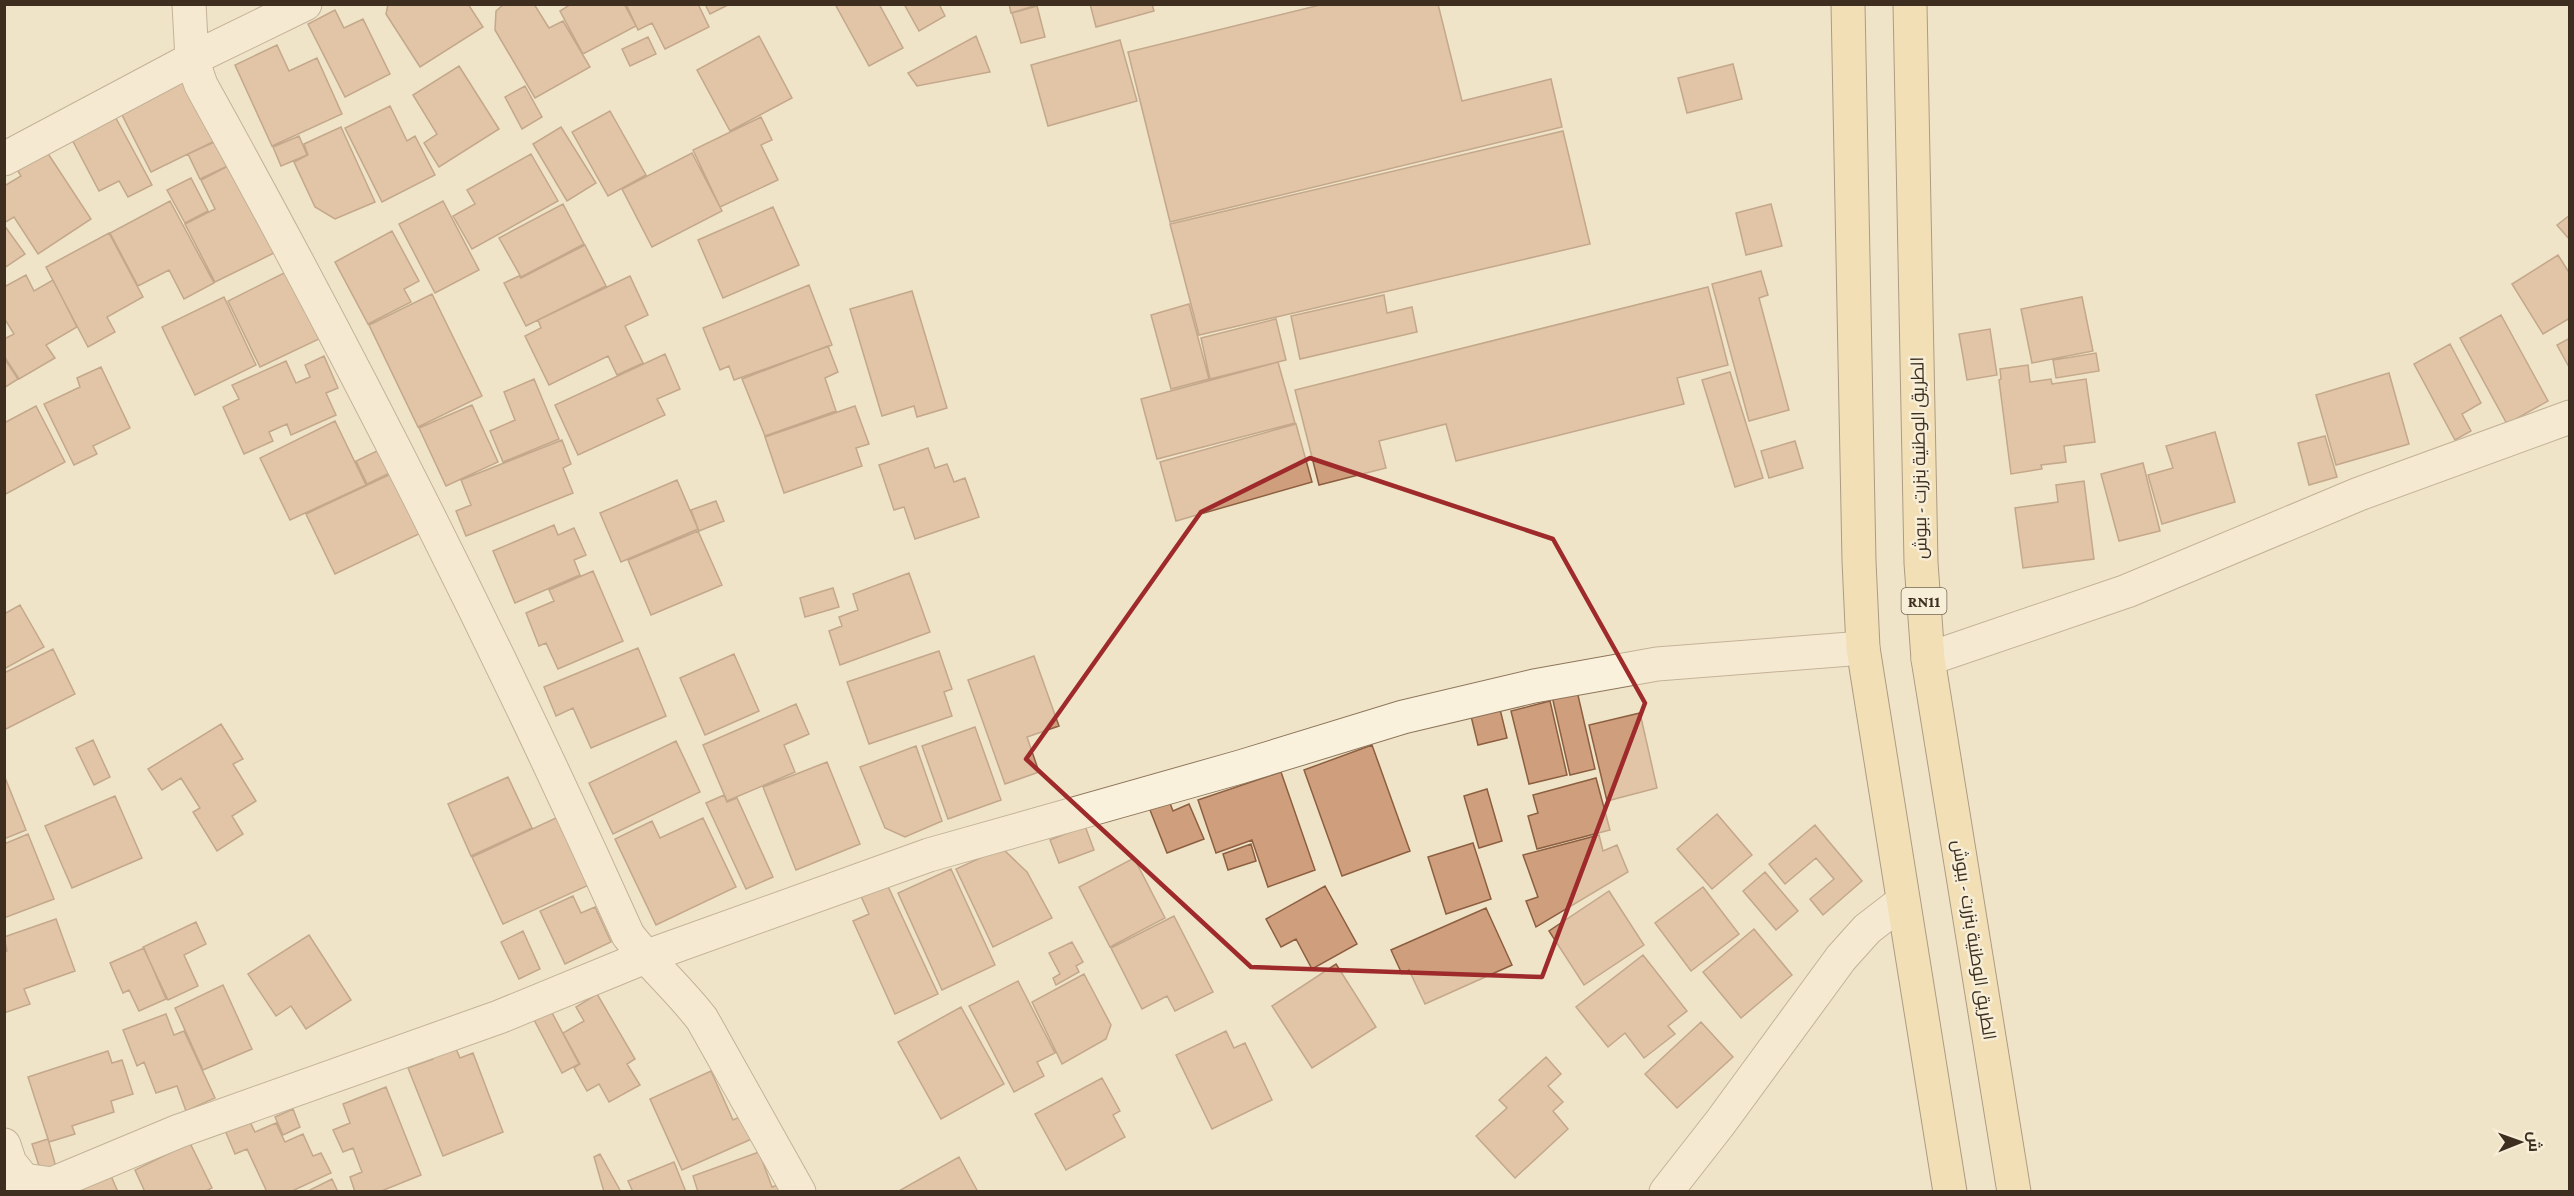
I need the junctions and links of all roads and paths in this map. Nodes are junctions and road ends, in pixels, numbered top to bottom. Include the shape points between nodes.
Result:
1 (189, 4) edge
2 (305, 4) edge
3 (1848, 4) edge
4 (1910, 4) edge
5 (192, 59) junction
6 (4, 159) edge
7 (2570, 417) edge
8 (1863, 648) junction
9 (1928, 659) junction
10 (1902, 902) junction
11 (645, 957) junction
12 (4, 1145) edge
13 (15, 1186) edge
14 (799, 1191) edge
15 (1666, 1191) edge
16 (1950, 1191) edge
17 (2014, 1191) edge

1 - 5 street
2 - 5 street
3 - 8 main road
4 - 9 main road, الطريق الوطنية بنزرت - ببوش / RN11 via 1921,563
5 - 6 street
5 - 11 street via 201,86 294,252 426,508 628,935
7 - 9 street via 2359,494 2127,591
8 - 10 main road
8 - 11 street via 1657,664 1534,686 1402,717 929,855
9 - 17 main road, الطريق الوطنية بنزرت - ببوش / RN11
10 - 15 street via 1867,929 1841,958
10 - 16 main road
11 - 13 street via 499,1017 179,1131 52,1184
11 - 14 street via 702,1019
12 - 13 street

